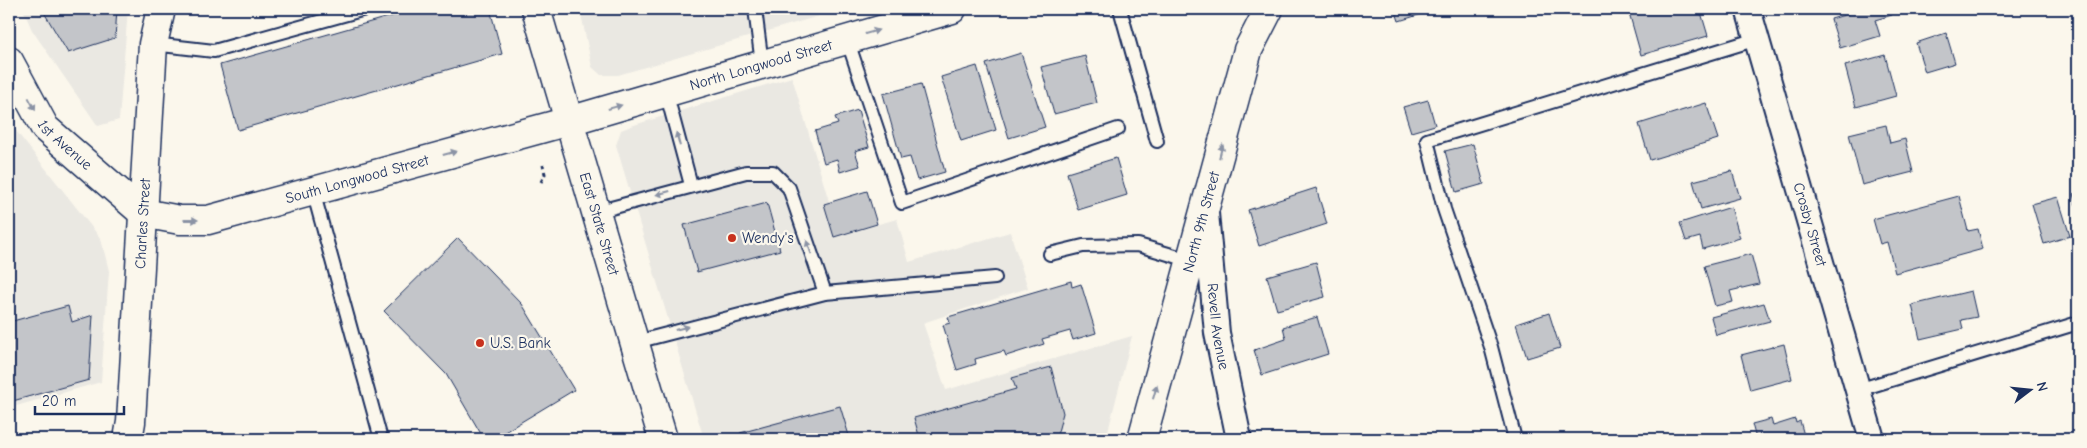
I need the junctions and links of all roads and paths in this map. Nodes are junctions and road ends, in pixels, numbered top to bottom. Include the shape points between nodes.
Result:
1 (161, 9) edge
2 (365, 9) edge
3 (536, 9) edge
4 (755, 9) edge
5 (952, 9) edge
6 (1120, 9) edge
7 (1269, 9) edge
8 (1748, 9) edge
9 (847, 39) junction
10 (1757, 39) junction
11 (153, 44) junction
12 (762, 64) junction
13 (11, 71) edge
14 (666, 92) junction
15 (568, 121) junction
16 (1118, 129) dead end
17 (1157, 142) dead end
18 (543, 165) dead end
19 (552, 170) dead end
20 (545, 174) junction
21 (541, 182) dead end
22 (691, 185) junction
23 (313, 191) junction
24 (1205, 211) junction
25 (596, 212) junction
26 (143, 214) junction
27 (1050, 254) dead end
28 (1192, 261) junction
29 (995, 278) dead end
30 (825, 293) junction
31 (2078, 323) edge
32 (636, 342) junction
33 (1858, 390) junction
34 (128, 439) edge
35 (381, 439) edge
36 (663, 439) edge
37 (1142, 439) edge
38 (1239, 439) edge
39 (1515, 439) edge
40 (1872, 439) edge

1 - 11 main road, Charles Street
2 - 11 lane via 214,51
3 - 15 main road, East State Street
4 - 12 lane
9 -> 5 main road, North Longwood Street
6 - 17 lane
24 -> 7 main road, North 9th Street via 1248,50
8 - 10 street, Crosby Street
9 - 12 main road, North Longwood Street
9 - 16 lane via 902,203
10 - 33 street, Crosby Street
10 - 39 lane via 1427,140 1444,209 1491,347
11 - 26 main road, Charles Street
12 - 14 main road, North Longwood Street
13 -> 26 main road, 1st Avenue via 45,128
15 -> 14 main road, North Longwood Street
22 -> 14 lane
23 -> 15 main road, South Longwood Street
15 - 25 main road, East State Street
18 - 20 path
19 - 20 path
20 - 21 path
22 -> 25 lane
30 -> 22 lane via 789,188 773,172 746,172
26 -> 23 main road, South Longwood Street via 180,220 208,220
23 - 35 lane
24 - 28 main road, North 9th Street
24 - 38 street, Revell Avenue via 1217,333
25 - 32 main road, East State Street
26 - 34 main road, Charles Street
27 - 28 lane via 1083,246 1138,245
37 -> 28 main road, North 9th Street
29 - 30 lane
32 -> 30 lane
31 - 33 lane
32 - 36 main road, East State Street
33 - 40 street, Crosby Street

